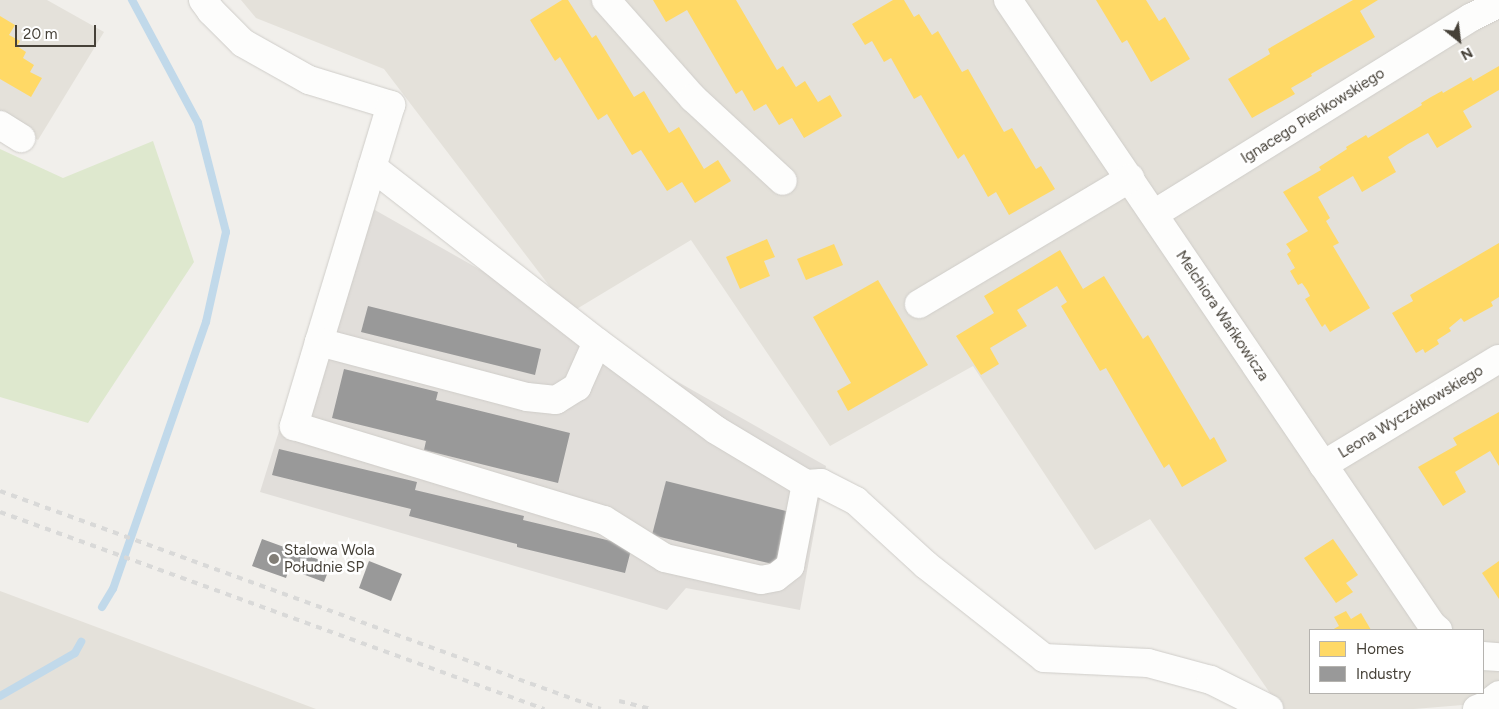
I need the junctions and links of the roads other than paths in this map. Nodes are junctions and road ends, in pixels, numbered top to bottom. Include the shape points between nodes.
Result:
1 (203, 0) edge
2 (606, 0) edge
3 (1008, 0) edge
4 (1499, 3) edge
5 (1467, 8) edge
6 (372, 167) junction
7 (1130, 178) junction
8 (783, 181) dead end
9 (1154, 214) junction
10 (919, 304) dead end
11 (319, 342) junction
12 (597, 342) junction
13 (1499, 358) edge
14 (1323, 465) junction
15 (806, 484) junction
16 (1437, 629) edge
17 (1484, 656) edge
18 (1499, 657) edge
19 (1499, 695) edge
20 (1269, 709) edge
21 (1477, 709) edge

1 - 6 street via 243,43 309,80 391,105
2 - 8 street via 692,98
3 - 7 street, Melchiora Wańkowicza
4 - 5 street, Ignacego Pieńkowskiego
5 - 9 street, Ignacego Pieńkowskiego
6 - 11 street
6 - 12 street
7 - 9 street, Melchiora Wańkowicza
7 - 10 street
9 - 14 street, Melchiora Wańkowicza
11 - 12 street via 527,398 556,400 577,387
11 - 15 street via 294,426 604,520 665,558 761,580 776,577 790,566
12 - 15 street via 716,430
13 - 14 street, Leona Wyczółkowskiego
14 - 16 street, Melchiora Wańkowicza
15 - 20 street via 821,483 856,501 926,565 1044,658 1148,663 1210,680
17 - 18 street
19 - 21 street

